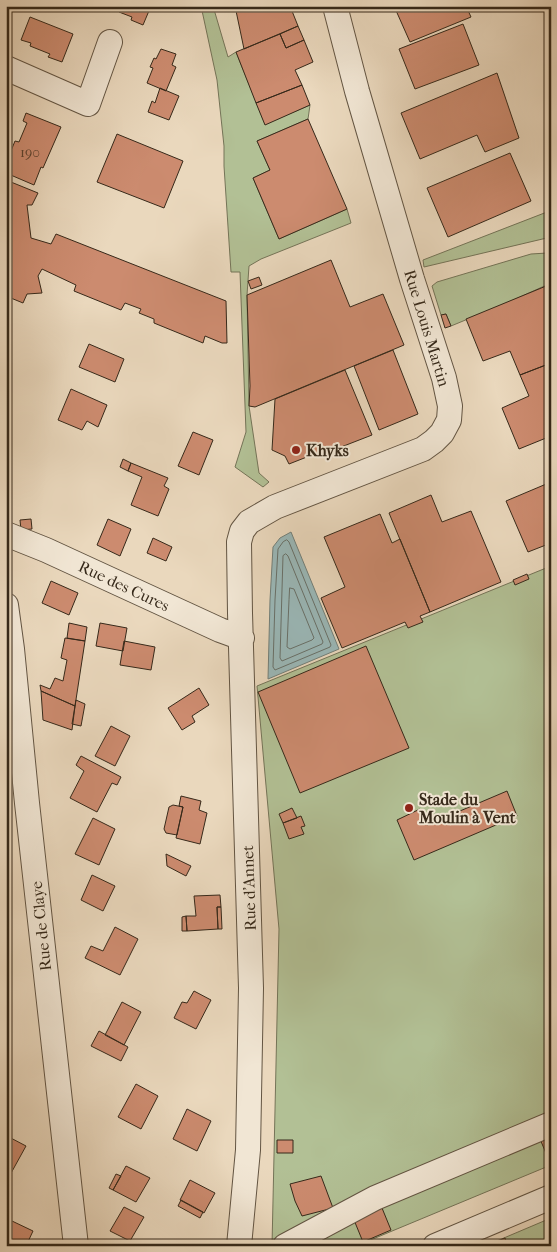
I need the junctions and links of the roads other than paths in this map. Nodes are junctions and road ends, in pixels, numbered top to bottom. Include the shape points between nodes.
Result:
1 (335, 6) edge
2 (110, 42) dead end
3 (6, 68) edge
4 (242, 531) joint
5 (6, 534) edge
6 (6, 605) edge
7 (242, 638) junction
8 (551, 1124) edge
9 (551, 1197) edge
10 (76, 1246) edge
11 (239, 1246) edge
12 (285, 1246) edge
13 (435, 1246) edge

1 - 4 street, Rue Louis Martin via 412,279 444,378 450,406 449,420 434,442 423,448 275,507 249,522
2 - 3 street via 88,104
4 - 7 street, Rue d'Annet via 239,542
5 - 7 street, Rue des Cures
6 - 10 street, Rue de Claye
7 - 11 street, Rue d'Annet via 251,988 248,1150
8 - 12 street via 375,1198
9 - 13 street

